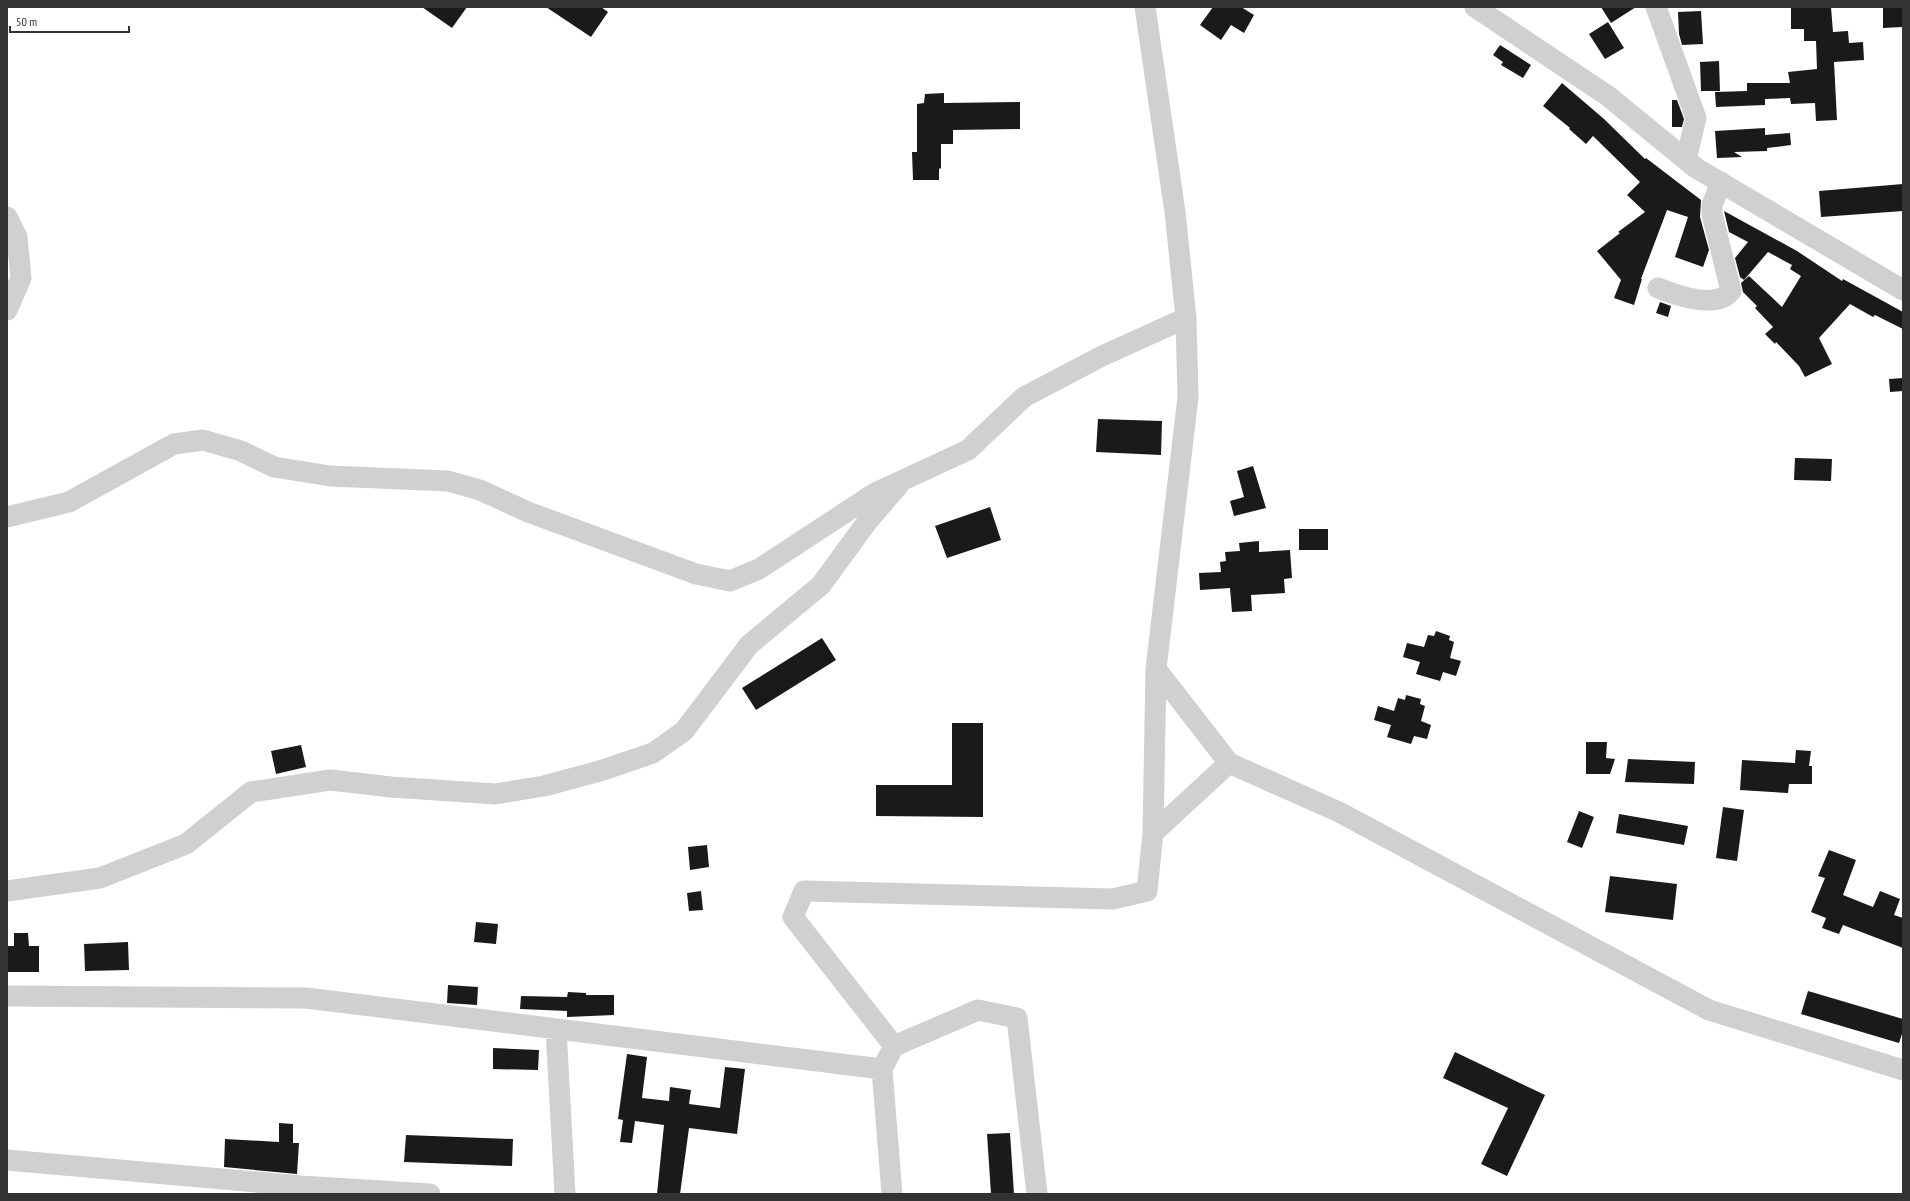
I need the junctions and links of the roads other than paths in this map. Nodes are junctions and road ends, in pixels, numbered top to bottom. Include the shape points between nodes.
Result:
1 (1145, 7) edge
2 (1475, 7) edge
3 (1656, 7) edge
4 (1686, 160) junction
5 (1721, 182) junction
6 (7, 217) edge
7 (1658, 288) dead end
8 (1903, 290) edge
9 (7, 310) edge
10 (1186, 318) junction
11 (902, 480) junction
12 (7, 517) edge
13 (1156, 669) junction
14 (1229, 763) junction
15 (1153, 833) junction
16 (7, 891) edge
17 (7, 996) edge
18 (556, 1029) junction
19 (894, 1046) junction
20 (882, 1069) junction
21 (1903, 1070) edge
22 (7, 1160) edge
23 (430, 1194) edge
24 (565, 1194) edge
25 (892, 1194) edge
26 (1037, 1194) edge

1 - 10 street via 1175,212
2 - 4 street via 1608,96
3 - 4 street via 1696,118
4 - 5 street
5 - 7 street via 1712,205 1712,214 1731,291 1725,296 1698,301
5 - 8 street
6 - 9 street via 17,237 21,278
10 - 11 street via 1102,356 1024,397 968,450
10 - 13 street via 1188,397
11 - 12 street via 875,493 759,569 730,580 696,574 448,480 330,476 274,467 241,451 203,440 174,444 69,502
11 - 16 street via 867,522 821,585 749,645 684,731 653,753 544,786 495,794 392,788 330,780 251,792 186,844 100,878
13 - 14 street
13 - 15 street
14 - 15 street
14 - 21 street via 1339,812 1709,1010
15 - 19 street via 1147,891 1113,899 804,891 793,917
17 - 18 street via 306,998
18 - 20 street
18 - 24 street
19 - 20 street
19 - 26 street via 978,1010 1017,1018
20 - 25 street
22 - 23 street via 302,1186

